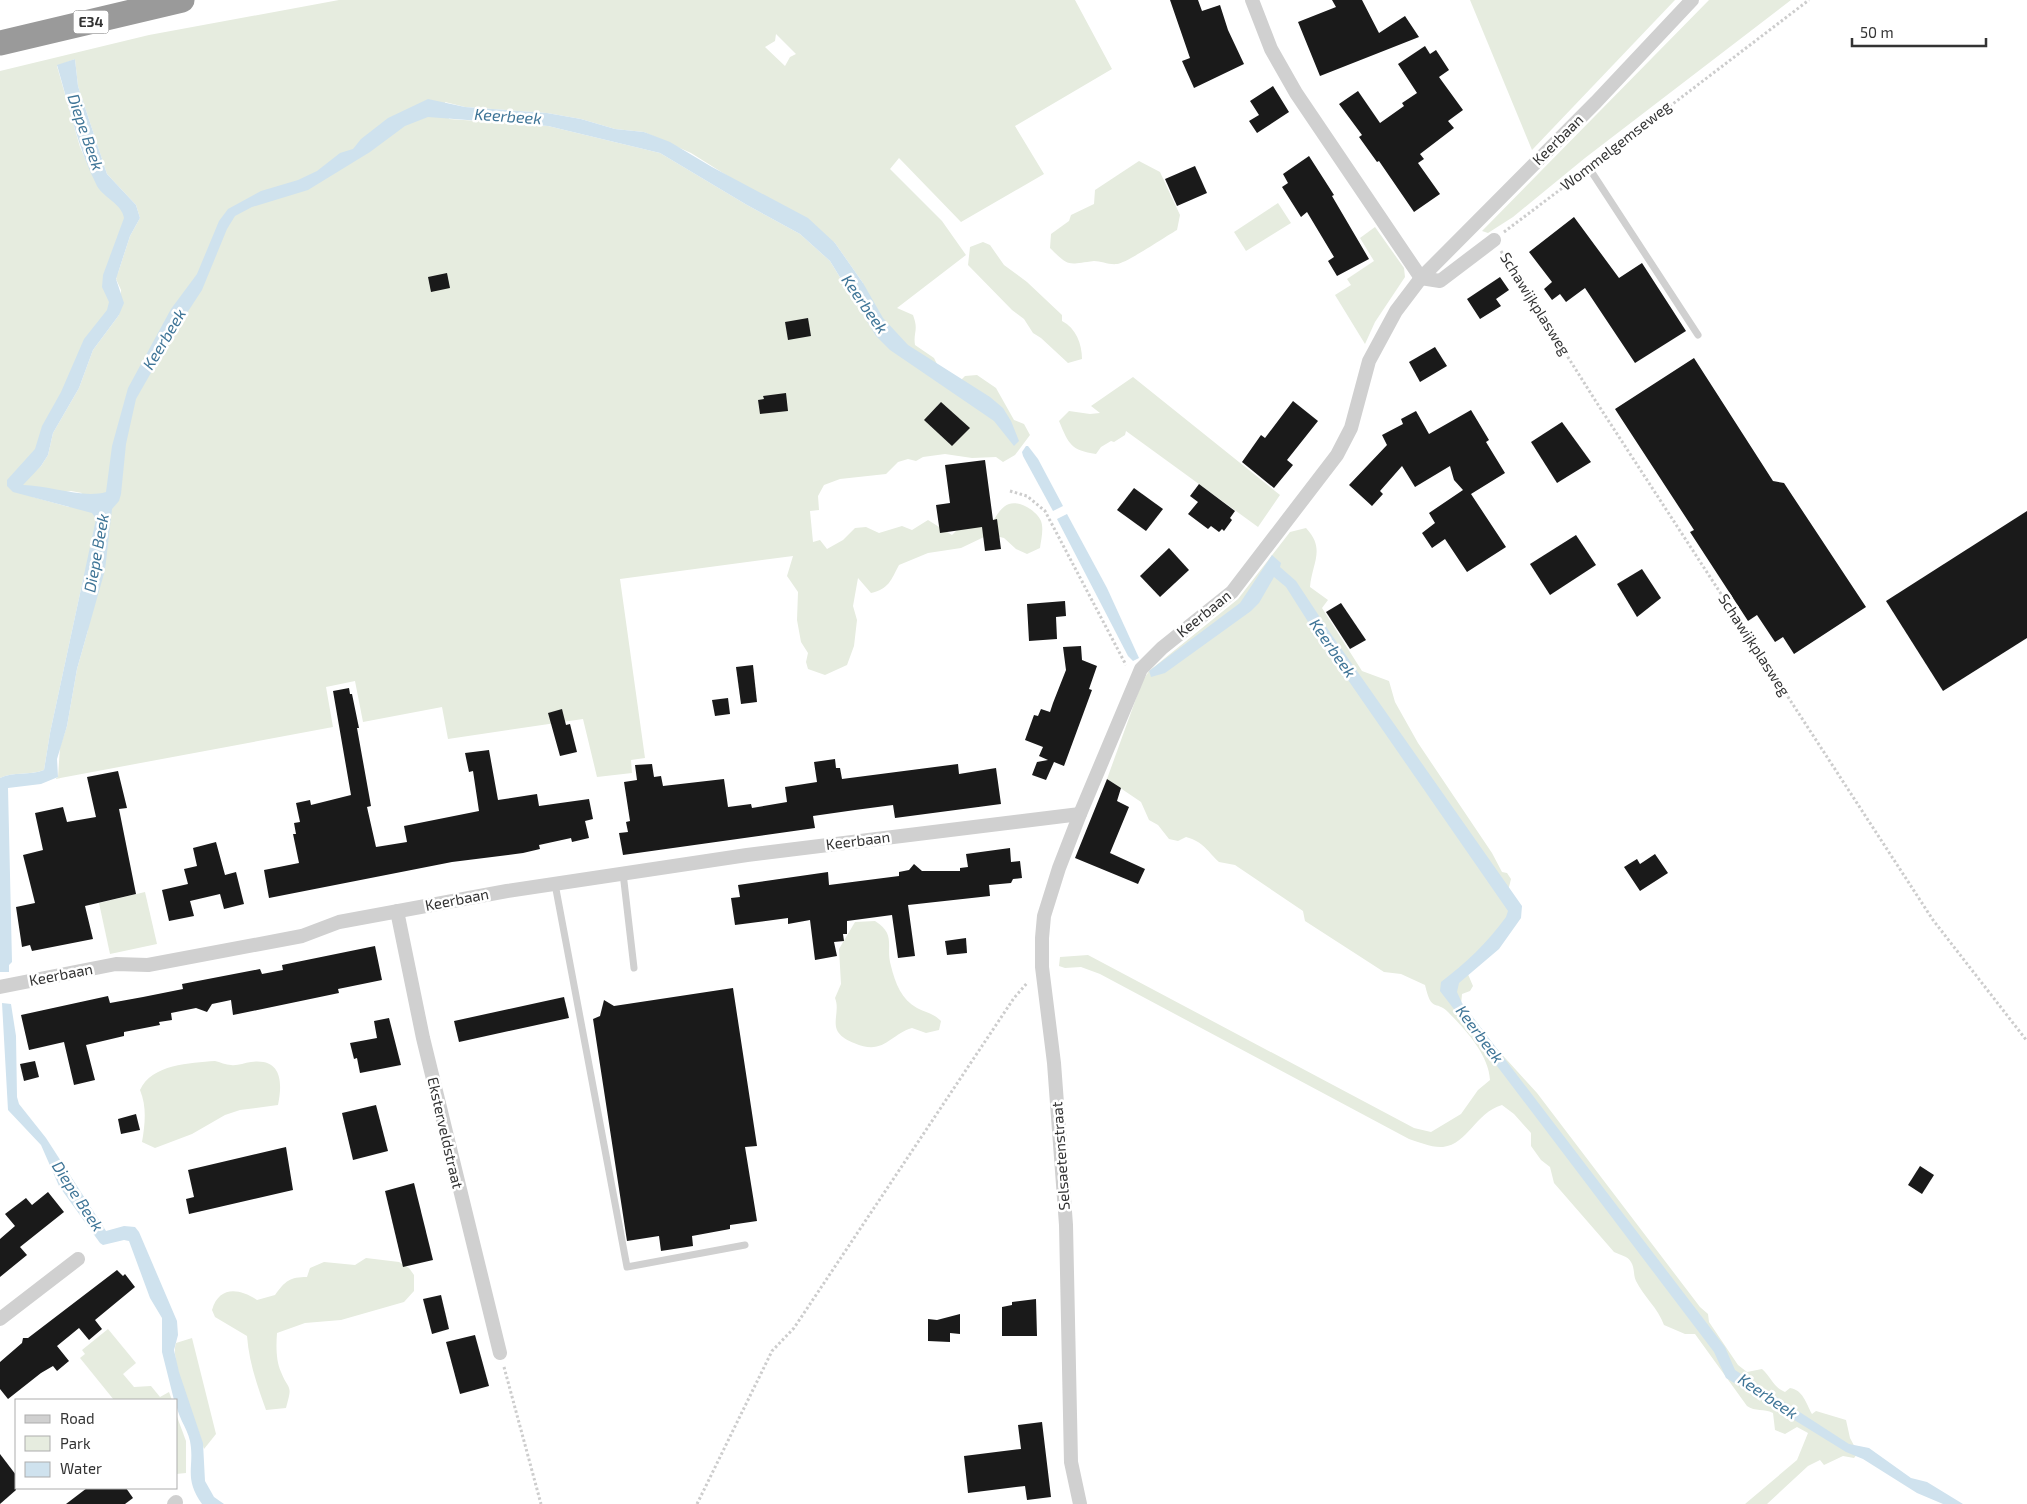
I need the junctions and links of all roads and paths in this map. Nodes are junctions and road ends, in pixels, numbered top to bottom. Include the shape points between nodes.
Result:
1 (182, 0) edge
2 (1252, 0) edge
3 (1692, 0) edge
4 (1809, 0) edge
5 (0, 43) edge
6 (1588, 168) junction
7 (1494, 240) junction
8 (1421, 278) junction
9 (1698, 335) dead end
10 (1010, 491) dead end
11 (1135, 681) junction
12 (1080, 814) junction
13 (623, 873) junction
14 (555, 884) junction
15 (397, 911) junction
16 (1042, 967) junction
17 (634, 968) dead end
18 (0, 987) edge
19 (2027, 1041) edge
20 (745, 1245) dead end
21 (78, 1259) dead end
22 (0, 1319) edge
23 (500, 1353) joint
24 (541, 1504) edge
25 (697, 1504) edge
26 (1080, 1504) edge

1 - 5 highway, E34
2 - 8 street via 1271,49 1296,93
3 - 8 street, Keerbaan
4 - 6 path, Wommelgemseweg
6 - 7 path, Wommelgemseweg
6 - 9 lane
7 - 8 street via 1440,281
7 - 19 path, Schawijkplasweg via 1933,920
8 - 11 street, Keerbaan via 1396,311 1375,348 1351,428 1338,455 1232,592 1148,660
10 - 11 path via 1027,496 1046,511
11 - 12 street, Keerbaan
12 - 13 street, Keerbaan
12 - 16 street, Selsaetenstraat via 1044,916
13 - 14 street, Keerbaan
13 - 17 lane
14 - 15 street, Keerbaan
14 - 20 lane via 627,1268
15 - 18 street, Keerbaan via 339,922 302,936 148,966 116,964
15 - 23 street, Eksterveldstraat via 423,1038
16 - 25 path via 1014,998 794,1328 772,1351
16 - 26 street, Selsaetenstraat via 1066,1225 1071,1462
21 - 22 street
23 - 24 path

